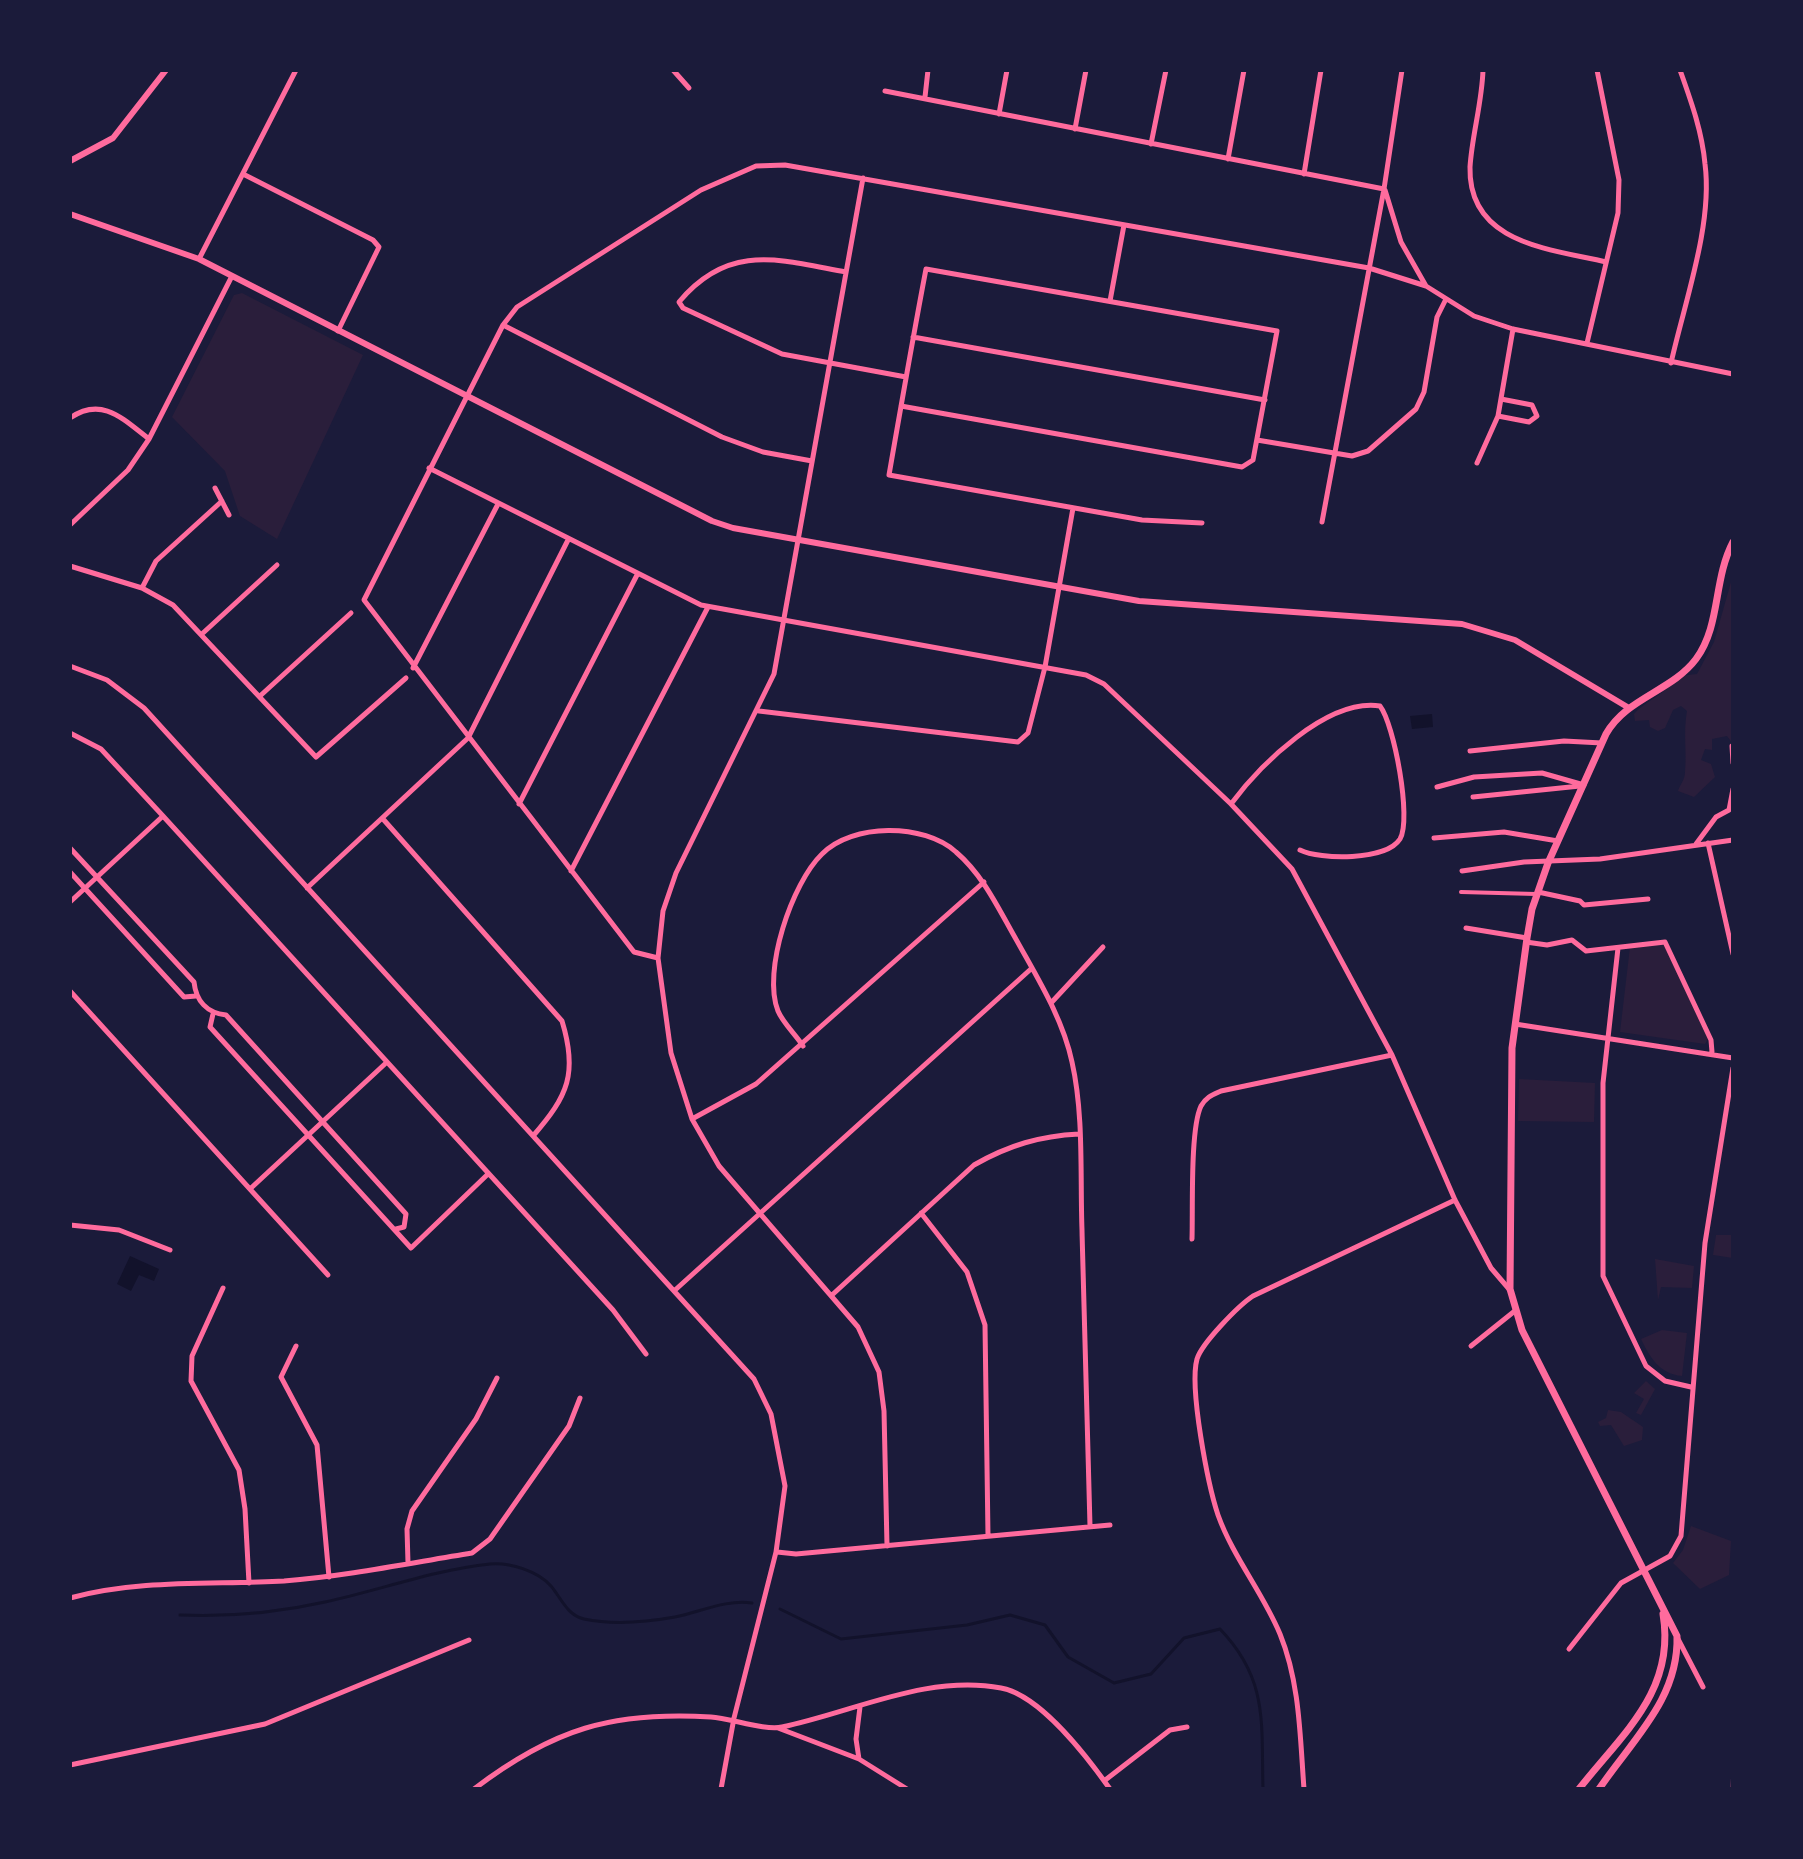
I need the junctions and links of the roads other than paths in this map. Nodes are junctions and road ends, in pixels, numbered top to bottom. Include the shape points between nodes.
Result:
1 (166, 70) edge
2 (296, 70) edge
3 (673, 70) edge
4 (928, 70) edge
5 (1007, 70) edge
6 (1086, 70) edge
7 (1166, 70) edge
8 (1244, 70) edge
9 (1321, 70) edge
10 (1402, 70) edge
11 (1483, 70) edge
12 (1597, 70) edge
13 (1680, 70) edge
14 (689, 88) dead end
15 (885, 91) dead end
16 (925, 97) junction
17 (999, 114) junction
18 (1075, 129) junction
19 (1151, 144) junction
20 (1228, 159) junction
21 (70, 161) edge
22 (243, 174) junction
23 (1304, 174) junction
24 (863, 178) junction
25 (1384, 189) junction
26 (70, 214) edge
27 (1124, 225) junction
28 (199, 259) junction
29 (1606, 262) junction
30 (1369, 268) junction
31 (846, 272) junction
32 (232, 276) junction
33 (1426, 286) junction
34 (1446, 299) junction
35 (1110, 301) junction
36 (503, 325) junction
37 (1513, 329) junction
38 (338, 331) junction
39 (913, 337) junction
40 (1587, 343) junction
41 (1671, 363) junction
42 (830, 364) junction
43 (1733, 374) edge
44 (906, 377) junction
45 (466, 397) junction
46 (1501, 399) junction
47 (1265, 400) junction
48 (901, 406) junction
49 (1498, 416) junction
50 (70, 418) edge
51 (149, 439) junction
52 (1257, 440) junction
53 (1334, 454) junction
54 (812, 461) junction
55 (1477, 463) dead end
56 (429, 468) junction
57 (215, 488) dead end
58 (222, 501) junction
59 (498, 504) junction
60 (1073, 508) junction
61 (229, 515) dead end
62 (1322, 522) dead end
63 (1202, 523) dead end
64 (70, 525) edge
65 (568, 540) junction
66 (798, 541) junction
67 (1733, 542) edge
68 (277, 565) dead end
69 (70, 566) edge
70 (637, 575) junction
71 (142, 588) junction
72 (1059, 588) junction
73 (708, 607) junction
74 (351, 613) dead end
75 (784, 620) junction
76 (203, 633) junction
77 (70, 666) edge
78 (1045, 667) junction
79 (413, 668) junction
80 (406, 678) dead end
81 (260, 696) junction
82 (1629, 708) junction
83 (759, 711) junction
84 (70, 733) edge
85 (468, 738) junction
86 (1602, 743) junction
87 (1732, 746) edge
88 (1470, 751) dead end
89 (1733, 763) edge
90 (1585, 786) junction
91 (1437, 787) dead end
92 (1733, 789) edge
93 (1473, 797) dead end
94 (519, 804) junction
95 (1231, 804) junction
96 (163, 816) junction
97 (383, 819) junction
98 (1434, 838) dead end
99 (1733, 840) edge
100 (1559, 841) junction
101 (1708, 843) junction
102 (1696, 844) junction
103 (70, 848) edge
104 (1300, 850) dead end
105 (1548, 863) junction
106 (571, 871) junction
107 (1462, 871) dead end
108 (70, 872) edge
109 (98, 877) junction
110 (984, 882) junction
111 (85, 888) junction
112 (307, 888) junction
113 (1461, 892) dead end
114 (1537, 893) junction
115 (1648, 899) dead end
116 (70, 902) edge
117 (1466, 928) dead end
118 (1527, 940) junction
119 (1103, 947) dead end
120 (1618, 948) junction
121 (1733, 954) edge
122 (658, 958) junction
123 (1032, 968) junction
124 (70, 991) edge
125 (196, 996) junction
126 (1051, 1003) junction
127 (213, 1014) junction
128 (1514, 1024) junction
129 (1605, 1038) junction
130 (803, 1046) junction
131 (1712, 1052) junction
132 (1392, 1055) junction
133 (1733, 1058) edge
134 (387, 1062) junction
135 (1733, 1068) edge
136 (692, 1119) junction
137 (323, 1123) junction
138 (1079, 1134) junction
139 (309, 1135) junction
140 (533, 1136) junction
141 (488, 1174) junction
142 (250, 1189) junction
143 (1455, 1200) junction
144 (921, 1213) junction
145 (759, 1214) junction
146 (70, 1225) edge
147 (396, 1229) junction
148 (1192, 1239) dead end
149 (170, 1250) dead end
150 (328, 1275) dead end
151 (223, 1288) dead end
152 (1510, 1289) junction
153 (674, 1291) junction
154 (832, 1295) junction
155 (1516, 1310) junction
156 (296, 1346) dead end
157 (1471, 1346) dead end
158 (646, 1354) dead end
159 (497, 1378) dead end
160 (1691, 1387) junction
161 (580, 1398) dead end
162 (1110, 1525) dead end
163 (1090, 1526) junction
164 (988, 1536) junction
165 (887, 1546) junction
166 (776, 1552) junction
167 (408, 1563) junction
168 (1645, 1572) junction
169 (329, 1577) junction
170 (249, 1583) junction
171 (70, 1598) edge
172 (1663, 1608) junction
173 (1677, 1636) junction
174 (469, 1640) dead end
175 (1569, 1649) dead end
176 (1703, 1687) dead end
177 (860, 1707) junction
178 (734, 1718) junction
179 (1187, 1727) dead end
180 (777, 1728) junction
181 (859, 1759) junction
182 (70, 1765) edge
183 (1104, 1781) junction
184 (474, 1789) edge
185 (721, 1789) edge
186 (907, 1789) edge
187 (1110, 1789) edge
188 (1304, 1789) edge
189 (1579, 1789) edge
190 (1599, 1789) edge

1 - 21 street via 113,138
2 - 22 street
3 - 14 street
4 - 16 street
5 - 17 street
6 - 18 street
7 - 19 street
8 - 20 street
9 - 23 street
10 - 25 street
11 - 29 street via 1470,170 1480,209 1497,229 1517,241
12 - 29 street via 1619,180 1618,213
13 - 41 street via 1697,117 1706,168 1701,232
15 - 16 street
16 - 17 street
17 - 18 street
18 - 19 street
19 - 20 street
20 - 23 street
22 - 28 street
22 - 38 street via 379,247
23 - 25 street
24 - 27 street
24 - 31 street
24 - 36 street via 785,165 756,166 701,190 549,284 517,307
25 - 30 street
25 - 33 street via 1401,242
26 - 28 street
27 - 30 street
27 - 35 street
28 - 32 street
29 - 40 street
30 - 33 street
30 - 53 street
31 - 42 street
31 - 42 street via 745,259 679,302 782,354
32 - 38 street
32 - 51 street
33 - 34 street
34 - 37 street via 1474,316
34 - 53 street via 1416,409 1368,451
35 - 39 street via 926,269
35 - 47 street via 1277,331
36 - 45 street
36 - 54 street via 722,437
37 - 40 street
37 - 46 street
38 - 45 street
39 - 44 street
39 - 47 street
40 - 41 street
41 - 43 street
42 - 44 street
42 - 54 street
44 - 48 street
45 - 56 street
45 - 66 street via 712,521
46 - 49 street
46 - 49 street via 1532,405 1537,416 1529,422
47 - 52 street
48 - 52 street via 1236,466 1250,465
48 - 60 street via 889,475
49 - 55 street
50 - 51 street via 84,408 111,409
51 - 64 street via 128,470
52 - 53 street
53 - 62 street
54 - 66 street
56 - 59 street
56 - 79 street via 364,600
57 - 58 street
58 - 61 street
58 - 71 street via 156,561
59 - 65 street
59 - 79 street
60 - 63 street
60 - 72 street
65 - 70 street
65 - 85 street
66 - 72 street
66 - 75 street
67 - 82 main road via 1719,581 1711,630 1698,656 1674,681
68 - 76 street
69 - 71 street
70 - 73 street
70 - 94 street
71 - 76 street via 173,605
72 - 78 street
72 - 82 street via 1139,601 1462,624 1515,640
73 - 75 street
73 - 106 street
74 - 81 street
75 - 78 street
75 - 83 street via 774,674
76 - 81 street
77 - 112 street via 107,680 144,708
78 - 83 street via 1028,733 1018,742
78 - 95 street via 1104,684
79 - 85 street
80 - 81 street via 316,757
82 - 86 main road via 1611,724
83 - 122 street via 676,873 663,911
84 - 96 street via 101,749
85 - 94 street
85 - 97 street
86 - 88 street via 1564,741
86 - 90 main road
87 - 89 street
90 - 91 street via 1542,773 1474,777
90 - 93 street
90 - 100 main road
92 - 102 street via 1729,810 1716,817
94 - 106 street
95 - 104 street via 1251,777 1315,723 1366,704 1380,706 1398,754 1400,839 1388,849 1363,855 1315,858
95 - 132 street via 1292,869
96 - 109 street
96 - 134 street
97 - 112 street
97 - 140 street via 562,1021 571,1052 568,1083 558,1108
98 - 100 street via 1504,832
99 - 101 street
100 - 105 main road
101 - 102 street
101 - 121 street
102 - 105 street
103 - 109 street
105 - 107 street
105 - 114 main road
106 - 122 street via 634,952
108 - 111 street
109 - 111 street
109 - 125 street via 194,982
110 - 123 street
110 - 130 street
110 - 130 street via 954,849 911,831 865,831 823,852 805,875 784,920 775,962 778,1010
111 - 116 street
111 - 125 street via 184,997
112 - 140 street
113 - 114 street
114 - 115 street via 1584,905
114 - 118 main road
117 - 118 street
118 - 120 street via 1547,945 1572,940 1586,951
118 - 128 main road
119 - 126 street
120 - 129 street
120 - 131 street via 1665,942
122 - 136 street via 671,1053
123 - 126 street
123 - 145 street
124 - 142 street
125 - 127 street
126 - 138 street via 1072,1061
127 - 137 street via 226,1015
127 - 139 street via 210,1027
128 - 129 street
128 - 152 main road
129 - 131 street
129 - 160 street via 1603,1276 1646,1366 1665,1381
130 - 136 street via 756,1084
131 - 133 street
132 - 143 street
132 - 148 street via 1207,1097 1196,1128
134 - 137 street
134 - 141 street
135 - 160 street via 1705,1243
136 - 145 street via 719,1166
137 - 139 street
137 - 147 street via 406,1214 404,1227
138 - 144 street via 1041,1136 999,1150 974,1165
138 - 163 street
139 - 142 street
139 - 147 street
140 - 153 street
141 - 147 street via 411,1248
141 - 158 street via 613,1310
142 - 150 street
143 - 152 street via 1491,1268
143 - 188 street via 1253,1296 1197,1360 1196,1395 1216,1505 1280,1635 1298,1702
144 - 154 street
144 - 164 street via 967,1272 985,1325
145 - 153 street
145 - 154 street
146 - 149 street via 119,1230
151 - 170 street via 192,1356 191,1381 239,1470
152 - 155 main road
153 - 166 street via 744,1366 771,1414 785,1486
154 - 165 street via 858,1327 879,1372
155 - 157 street
155 - 168 main road
156 - 169 street via 281,1377 317,1445
159 - 167 street via 476,1419 412,1511
160 - 168 street via 1683,1529 1670,1556
161 - 167 street via 569,1426 490,1539 472,1553
162 - 163 street
163 - 164 street
164 - 165 street
165 - 166 street
166 - 178 street
167 - 169 street
168 - 172 main road
168 - 175 street via 1617,1587
169 - 170 street
170 - 171 street via 175,1582 106,1588
172 - 173 main road
172 - 189 main road via 1667,1645 1660,1679
173 - 176 street
173 - 190 main road via 1665,1699
174 - 182 street via 265,1724
177 - 180 street
177 - 181 street
177 - 183 street via 945,1684 1004,1688 1050,1716
178 - 180 street
178 - 184 street via 653,1714 611,1720 560,1736
178 - 185 street
179 - 183 street via 1170,1730
180 - 181 street
181 - 186 street
183 - 187 street

